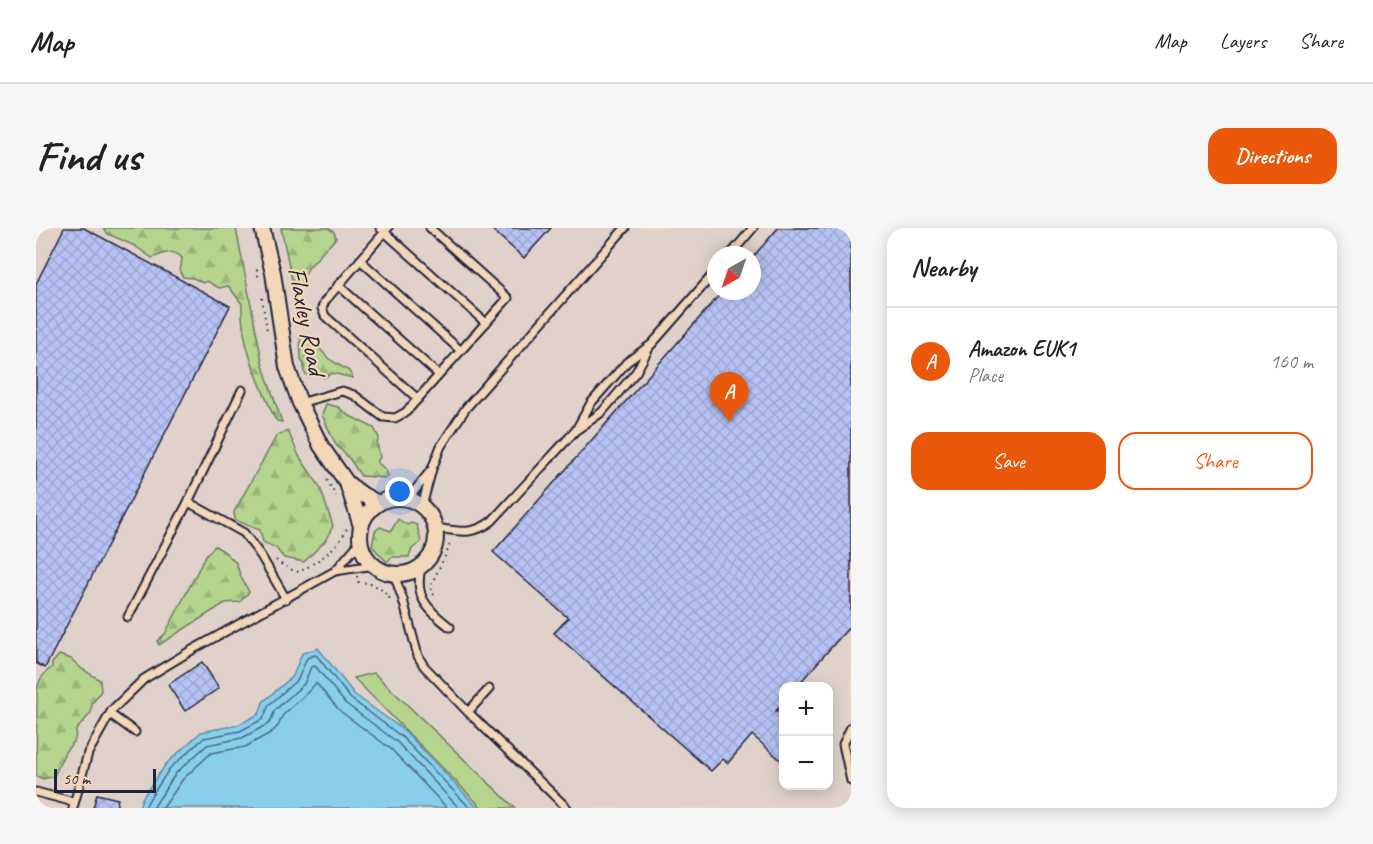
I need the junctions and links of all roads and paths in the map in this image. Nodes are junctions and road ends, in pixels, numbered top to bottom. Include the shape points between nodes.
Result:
1 (262, 228) edge
2 (430, 228) edge
3 (625, 228) edge
4 (753, 228) edge
5 (384, 229) edge
6 (738, 246) edge
7 (360, 260) junction
8 (707, 281) edge
9 (338, 285) junction
10 (486, 323) junction
11 (651, 344) junction
12 (461, 351) junction
13 (439, 375) junction
14 (242, 390) dead end
15 (418, 399) junction
16 (300, 403) junction
17 (576, 430) junction
18 (432, 469) junction
19 (347, 483) junction
20 (408, 499) junction
21 (188, 502) junction
22 (378, 503) junction
23 (422, 506) junction
24 (361, 526) junction
25 (435, 528) junction
26 (451, 538) dead end
27 (360, 542) junction
28 (374, 566) junction
29 (421, 566) junction
30 (335, 571) junction
31 (394, 574) junction
32 (357, 576) dead end
33 (434, 595) dead end
34 (393, 596) dead end
35 (286, 599) junction
36 (128, 617) dead end
37 (450, 627) dead end
38 (489, 689) dead end
39 (468, 712) junction
40 (110, 714) junction
41 (851, 727) edge
42 (135, 732) dead end
43 (851, 781) edge
44 (36, 792) edge
45 (73, 805) edge
46 (567, 808) edge

1 - 16 street, Flaxley Road via 287,367
2 - 10 lane via 508,298
3 - 18 lane via 466,408 441,446
4 - 6 lane
5 - 7 lane
5 - 10 lane
7 - 9 lane
7 - 12 lane
8 - 11 lane
9 - 13 lane
9 - 15 lane via 321,309 325,316
10 - 12 lane
11 - 17 lane via 627,362 591,403
11 - 17 lane via 636,372 602,412
12 - 13 lane
13 - 15 lane
14 - 21 lane
15 - 16 lane via 394,418 383,417 354,395 342,391
16 - 19 street, Flaxley Road via 321,446
17 - 25 lane via 483,528
18 - 20 lane
18 - 23 lane
19 - 22 street
19 - 24 street
20 - 22 street
20 - 23 street
21 - 35 lane via 244,533
21 - 36 lane
22 - 24 street
23 - 25 street
24 - 27 street
25 - 29 street via 433,549
26 - 33 path via 430,587
27 - 28 street
27 - 30 lane
28 - 30 lane
28 - 31 street
29 - 31 street
29 - 37 lane via 420,593 436,616
30 - 35 lane
31 - 39 lane via 418,656
32 - 34 path via 358,582 371,583 389,598
35 - 40 lane via 144,679
38 - 39 lane
39 - 46 lane
40 - 42 lane
40 - 45 lane via 88,753
41 - 43 lane via 843,744
44 - 45 lane

